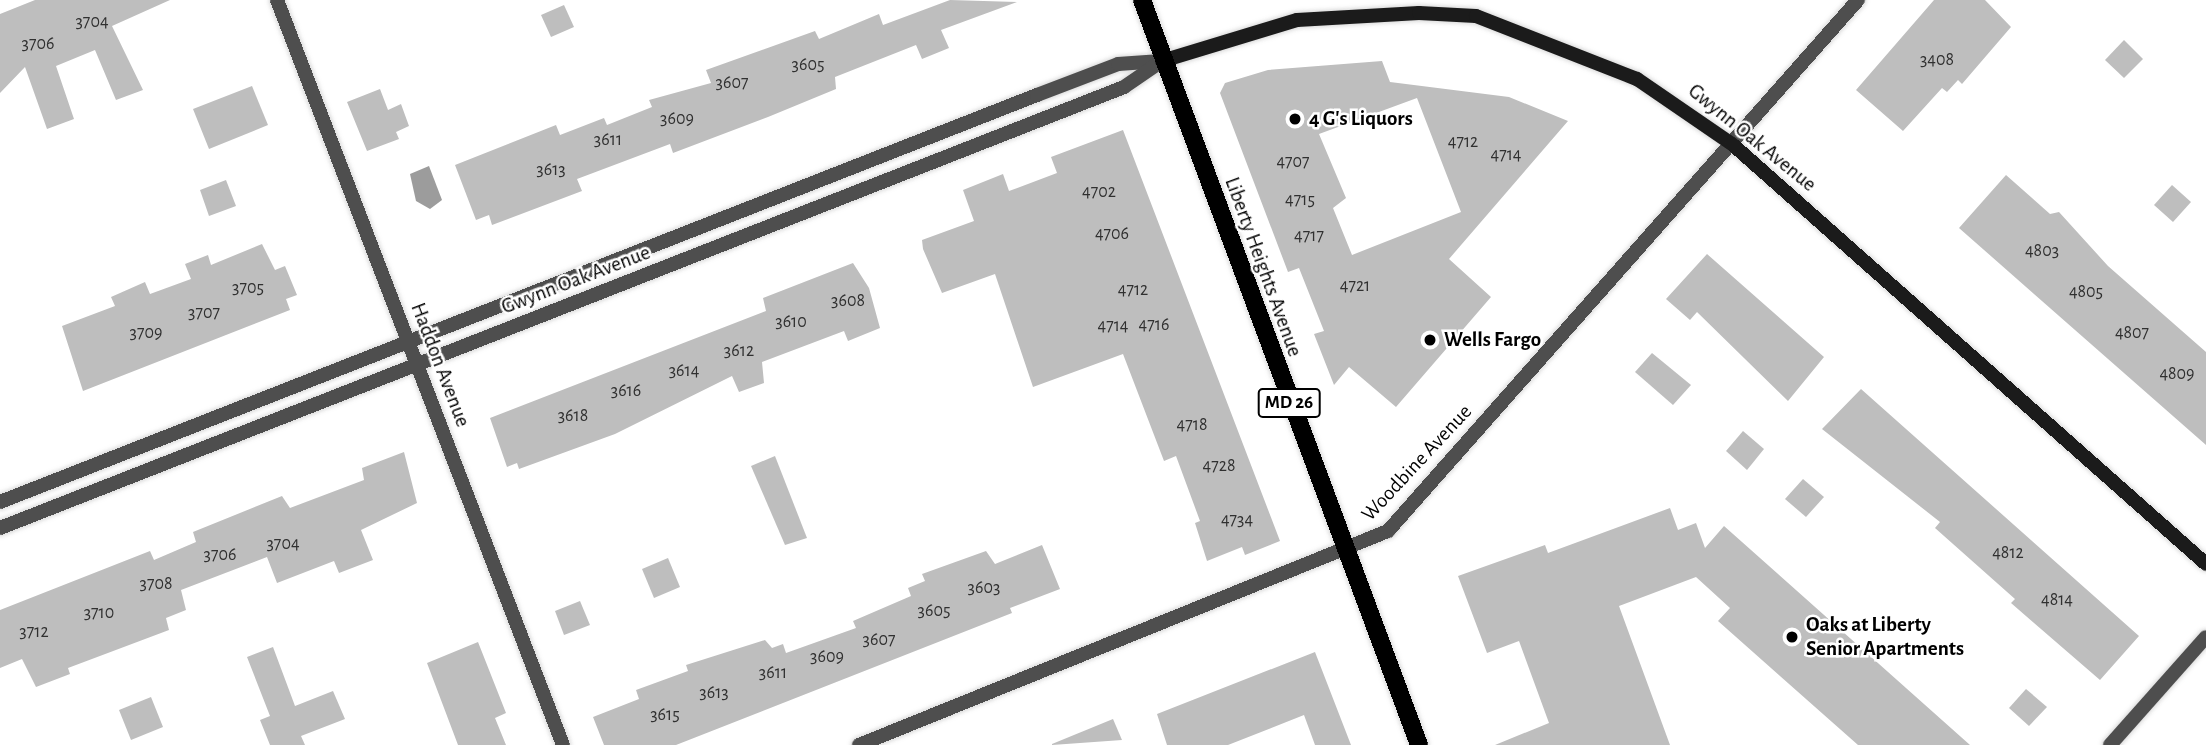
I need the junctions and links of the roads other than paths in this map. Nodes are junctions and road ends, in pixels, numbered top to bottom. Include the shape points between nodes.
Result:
1 (277, 0) edge
2 (1142, 0) edge
3 (1858, 0) edge
4 (1162, 61) junction
5 (1732, 144) junction
6 (408, 342) junction
7 (417, 365) junction
8 (0, 502) edge
9 (0, 528) edge
10 (1345, 551) junction
11 (2206, 564) edge
12 (2206, 637) edge
13 (563, 745) edge
14 (859, 745) edge
15 (1419, 745) edge
16 (2110, 745) edge

1 - 6 street, Haddon Avenue
2 - 4 main road, Liberty Heights Avenue / MD 26
3 - 5 street, Woodbine Avenue
4 - 5 main road, Gwynn Oak Avenue via 1297,20 1476,16 1637,79
4 - 6 street, Gwynn Oak Avenue via 1118,64 1048,90
4 - 7 street, Gwynn Oak Avenue via 1124,87
4 - 10 main road, Liberty Heights Avenue / MD 26
5 - 10 street, Woodbine Avenue via 1388,531
5 - 11 main road, Gwynn Oak Avenue
6 - 7 street, Haddon Avenue
6 - 8 street, Gwynn Oak Avenue
7 - 9 street, Gwynn Oak Avenue
7 - 13 street, Haddon Avenue
10 - 14 street, Woodbine Avenue
10 - 15 main road, Liberty Heights Avenue / MD 26
12 - 16 street

